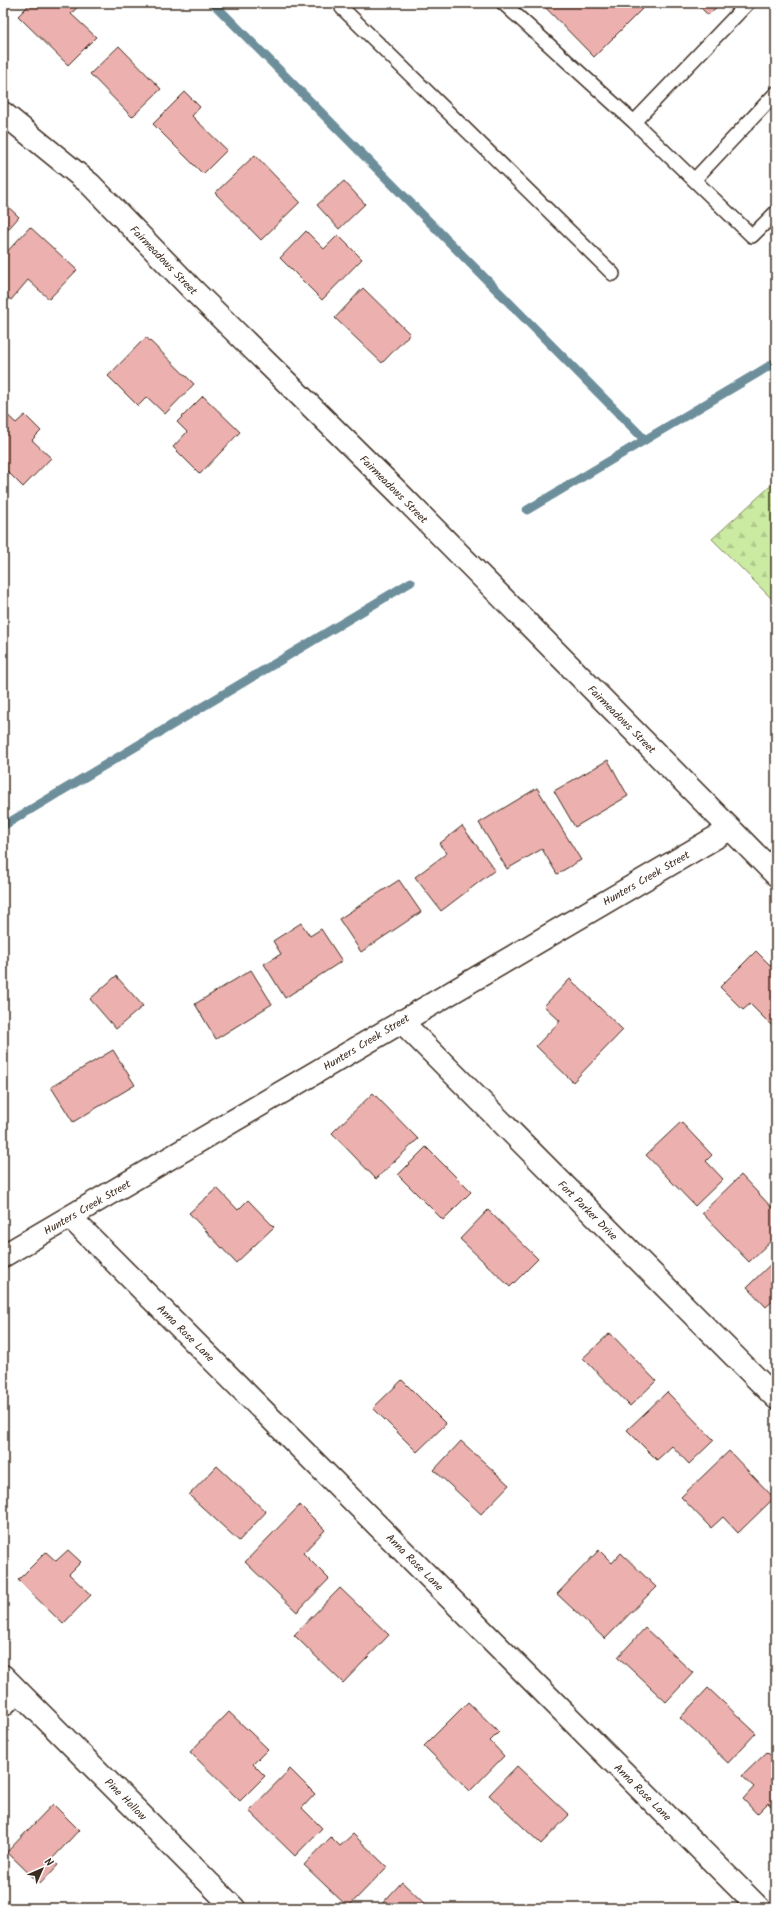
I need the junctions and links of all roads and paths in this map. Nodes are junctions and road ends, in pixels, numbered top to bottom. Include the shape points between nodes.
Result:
1 (343, 3) edge
2 (503, 3) edge
3 (748, 3) edge
4 (776, 93) edge
5 (3, 113) edge
6 (634, 122) junction
7 (694, 180) junction
8 (776, 212) edge
9 (613, 274) dead end
10 (730, 829) junction
11 (776, 875) edge
12 (401, 1021) junction
13 (70, 1217) junction
14 (3, 1256) edge
15 (776, 1398) edge
16 (8, 1691) edge
17 (234, 1908) edge
18 (759, 1908) edge

1 - 9 lane via 342,8
2 - 6 lane
3 - 6 lane
4 - 7 lane
5 - 10 street, Fairmeadows Street via 90,184
6 - 7 lane
7 - 8 lane via 752,236
10 - 11 street, Fairmeadows Street
10 - 12 street, Hunters Creek Street
12 - 13 street, Hunters Creek Street
12 - 15 street, Fort Parker Drive
13 - 14 street, Hunters Creek Street
13 - 18 street, Anna Rose Lane
16 - 17 street, Pine Hollow

